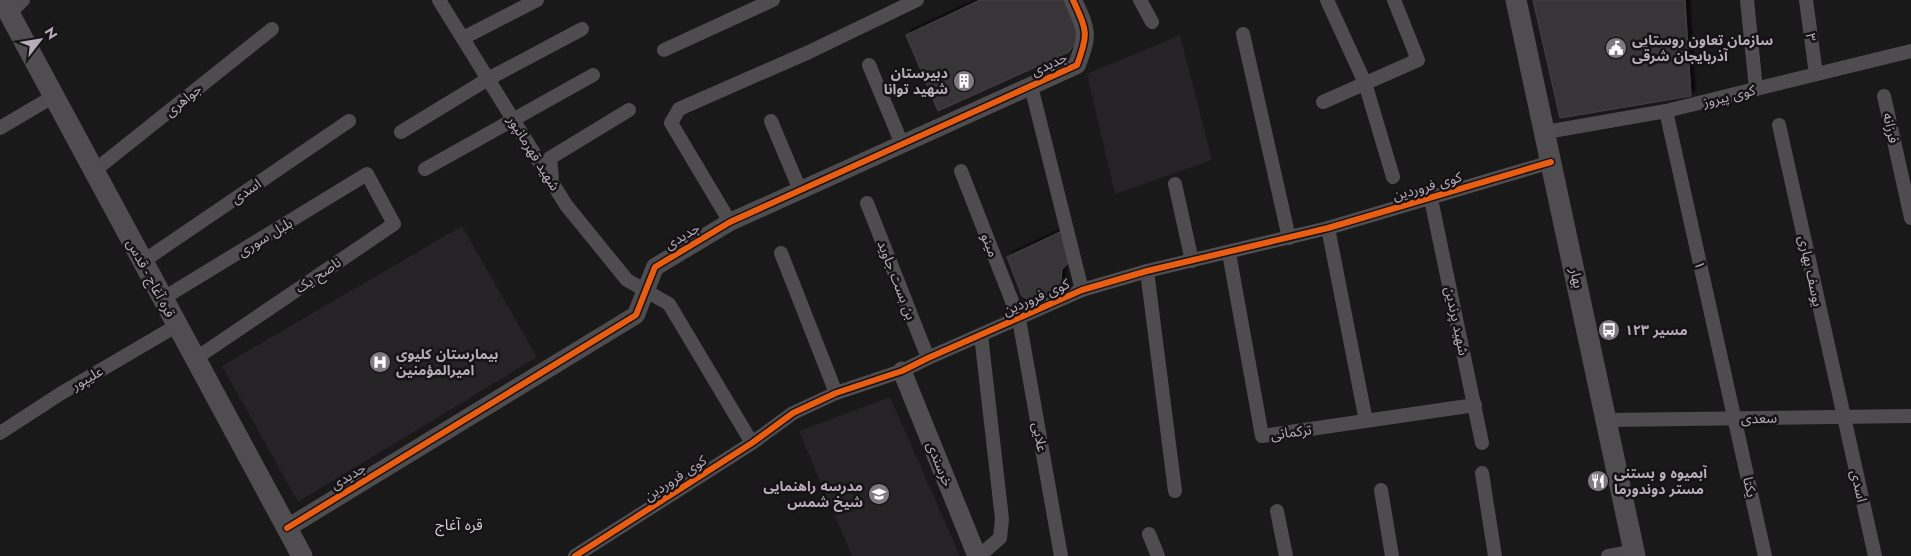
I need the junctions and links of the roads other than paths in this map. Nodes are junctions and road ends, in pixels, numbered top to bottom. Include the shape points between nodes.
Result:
1 (439, 0) edge
2 (537, 0) edge
3 (773, 0) edge
4 (917, 0) edge
5 (1073, 0) edge
6 (1140, 0) edge
7 (1327, 0) edge
8 (1394, 0) edge
9 (1516, 0) edge
10 (1747, 0) edge
11 (1806, 0) edge
12 (758, 3) edge
13 (11, 4) edge
14 (1152, 22) dead end
15 (272, 29) dead end
16 (582, 29) dead end
17 (1242, 34) dead end
18 (463, 38) junction
19 (664, 50) dead end
20 (1911, 51) edge
21 (869, 65) dead end
22 (1816, 74) junction
23 (593, 75) dead end
24 (488, 79) junction
25 (1365, 83) junction
26 (1032, 86) junction
27 (1756, 89) junction
28 (54, 96) junction
29 (1884, 96) dead end
30 (1323, 102) dead end
31 (629, 110) dead end
32 (1666, 112) junction
33 (514, 120) junction
34 (350, 121) dead end
35 (770, 121) dead end
36 (1779, 125) dead end
37 (0, 128) edge
38 (401, 132) dead end
39 (1546, 132) junction
40 (902, 144) junction
41 (1551, 162) junction
42 (425, 170) dead end
43 (94, 171) junction
44 (961, 171) dead end
45 (367, 174) joint
46 (1393, 177) dead end
47 (552, 182) junction
48 (1174, 184) dead end
49 (800, 190) junction
50 (1431, 198) junction
51 (867, 202) dead end
52 (1911, 218) edge
53 (730, 222) junction
54 (1328, 228) junction
55 (1289, 238) junction
56 (781, 253) dead end
57 (1229, 253) junction
58 (1192, 261) junction
59 (142, 262) junction
60 (1147, 271) junction
61 (1082, 290) junction
62 (646, 291) junction
63 (162, 299) junction
64 (1019, 319) junction
65 (176, 326) junction
66 (981, 335) junction
67 (928, 358) junction
68 (194, 359) junction
69 (902, 371) junction
70 (836, 393) junction
71 (1474, 405) junction
72 (1911, 416) edge
73 (1844, 417) junction
74 (1735, 419) junction
75 (1608, 420) junction
76 (1366, 421) junction
77 (0, 433) edge
78 (752, 443) junction
79 (1482, 443) dead end
80 (1482, 473) dead end
81 (1381, 490) dead end
82 (1175, 491) dead end
83 (1277, 510) dead end
84 (287, 528) junction
85 (1149, 534) dead end
86 (1635, 554) edge
87 (302, 556) edge
88 (575, 556) edge
89 (978, 556) edge
90 (1061, 556) edge
91 (1158, 556) edge
92 (1286, 556) edge
93 (1392, 556) edge
94 (1495, 556) edge
95 (1608, 556) edge
96 (1765, 556) edge
97 (1875, 556) edge

1 - 18 street, شهید قهرمانپور
2 - 18 street
3 - 12 street
4 - 53 street via 679,109 671,124
5 - 26 street, جدیدی via 1085,26 1086,40 1077,65
6 - 14 street
7 - 25 street
8 - 25 street via 1418,60
9 - 39 main road, بهار
10 - 27 street
11 - 22 street, ۳
12 - 19 street
13 - 28 main road, قره آغاج - قدس
15 - 43 street, جواهری
16 - 24 street
17 - 55 street
18 - 24 street, شهید قهرمانپور
20 - 22 street, کوی پیروز
21 - 40 street
22 - 27 street, کوی پیروز
23 - 33 street
24 - 33 street, شهید قهرمانپور
24 - 38 street
25 - 30 street
25 - 46 street
26 - 40 street, جدیدی
26 - 61 street
27 - 32 street, کوی پیروز
28 - 37 street
28 - 43 main road, قره آغاج - قدس
29 - 52 street, فرزانه
31 - 47 street via 550,158
32 - 39 street, کوی پیروز
32 - 74 street, ۱
33 - 42 street
33 - 47 street, شهید قهرمانپور
34 - 59 street, اسدی
35 - 49 street
36 - 73 street, یوسف بهاری
39 - 41 main road, بهار
40 - 49 street, جدیدی
41 - 50 street, کوی فروردین
41 - 75 main road, بهار
43 - 59 main road, قره آغاج - قدس
44 - 64 street, مینو
45 - 63 street, بلبل سوری
45 - 68 street, ناصح یک via 394,224
47 - 62 street, شهید قهرمانپور via 566,205 627,280
48 - 58 street
49 - 53 street, جدیدی
50 - 54 street, کوی فروردین
50 - 71 street, شهید پرندین
51 - 67 street, بن بست جاوید
53 - 62 street, جدیدی via 655,267
54 - 55 street, کوی فروردین
54 - 76 street
55 - 57 street, کوی فروردین
56 - 70 street
57 - 58 street, کوی فروردین
57 - 76 street, ترکمانی via 1262,436
58 - 60 street, کوی فروردین
59 - 63 main road, قره آغاج - قدس
60 - 61 street, کوی فروردین
60 - 82 street
61 - 64 street, کوی فروردین
62 - 78 street, شهید قهرمانپور via 668,304
62 - 84 street, جدیدی via 636,315
63 - 65 main road, قره آغاج - قدس
64 - 66 street, کوی فروردین
64 - 90 street, علایی
65 - 68 main road, قره آغاج - قدس
65 - 77 street, علیپور
66 - 67 street, کوی فروردین
66 - 89 street via 1002,519 1000,538
67 - 69 street, کوی فروردین
68 - 84 main road, قره آغاج - قدس
69 - 70 street, کوی فروردین
69 - 89 main road, خرسندی
70 - 78 street, کوی فروردین via 792,413
71 - 76 street, ترکمانی
71 - 79 street, شهید پرندین
72 - 73 street, سعدی
73 - 74 street, سعدی
73 - 97 street, اسدی
74 - 75 street, سعدی
74 - 96 street, یکتا
75 - 86 main road, بهار
78 - 88 street, کوی فروردین
80 - 94 street
81 - 93 street
83 - 92 street
84 - 87 main road, قره آغاج - قدس
85 - 91 street
86 - 95 street

